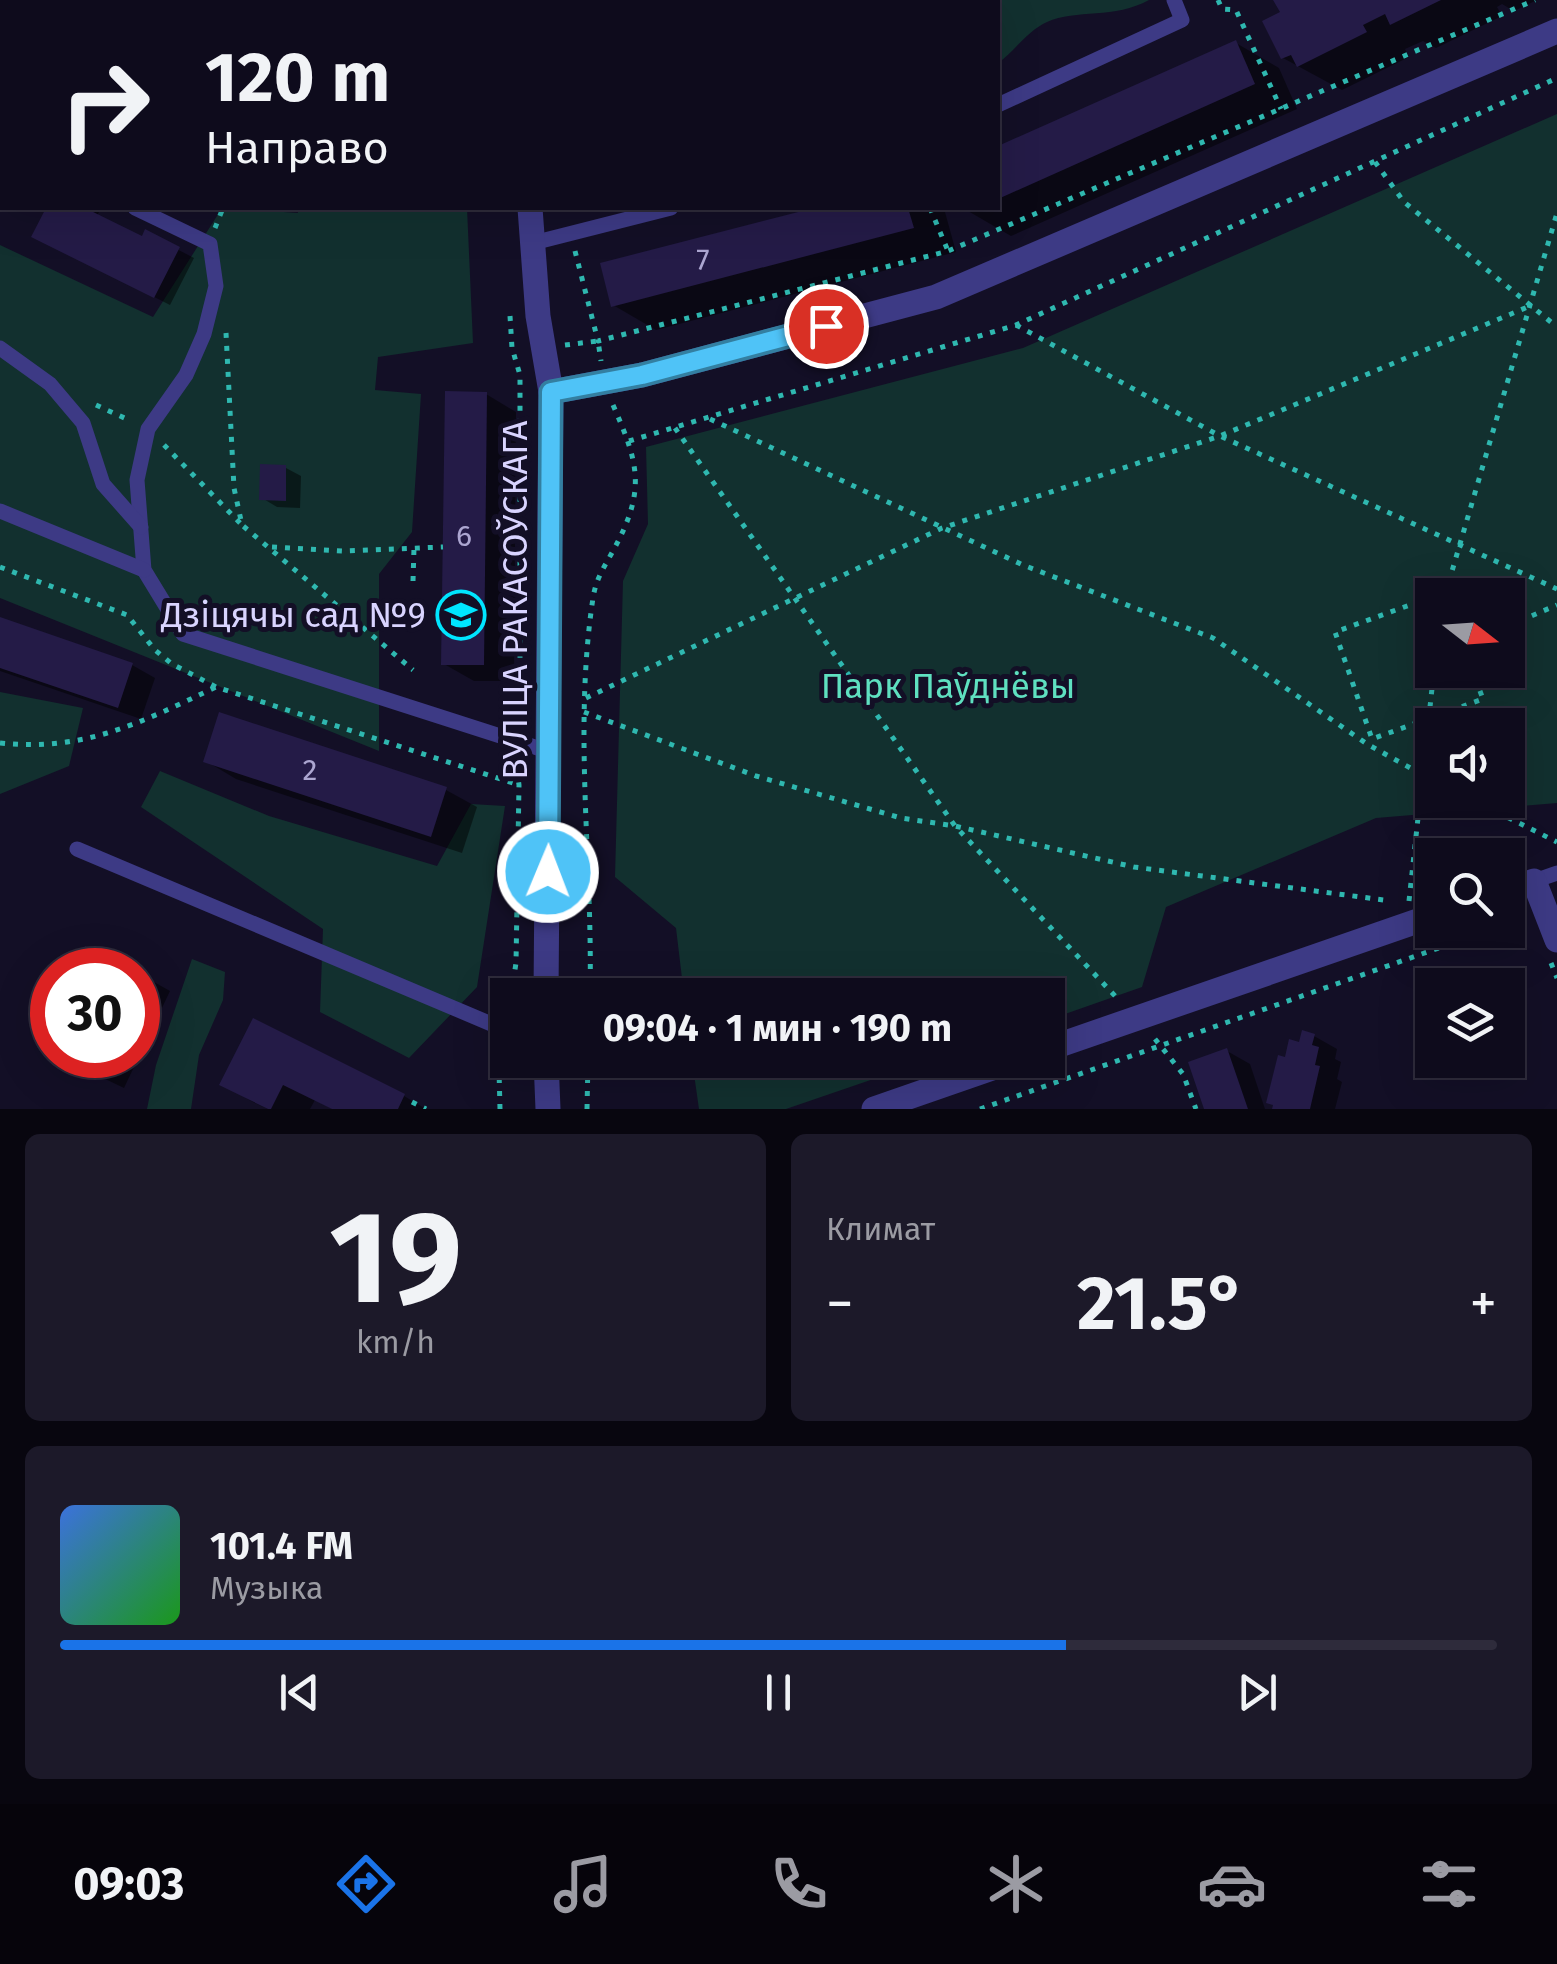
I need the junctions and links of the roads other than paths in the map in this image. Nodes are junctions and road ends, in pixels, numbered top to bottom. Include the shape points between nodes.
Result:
1 (1174, 0) edge
2 (1557, 31) edge
3 (1000, 103) edge
4 (139, 210) edge
5 (530, 210) edge
6 (664, 210) edge
7 (532, 244) junction
8 (0, 348) edge
9 (551, 392) junction
10 (0, 512) edge
11 (141, 528) junction
12 (144, 570) junction
13 (550, 752) junction
14 (77, 849) dead end
15 (1545, 877) edge
16 (1415, 922) edge
17 (1557, 940) edge
18 (546, 978) edge
19 (490, 1024) edge
20 (1065, 1042) edge
21 (547, 1078) edge
22 (963, 1078) edge
23 (548, 1109) edge
24 (874, 1109) edge

1 - 3 lane via 1182,20
2 - 9 street via 936,298
4 - 11 lane via 210,244 216,286 186,375 148,429 138,480
5 - 7 street, ВУЛІЦА РАКАСОЎСКАГА
6 - 7 lane
7 - 9 street, ВУЛІЦА РАКАСОЎСКАГА
8 - 11 lane via 50,384 83,422 104,484
9 - 13 street, ВУЛІЦА РАКАСОЎСКАГА
10 - 12 lane
11 - 12 lane
12 - 13 lane via 183,634
13 - 18 street, ВУЛІЦА РАКАСОЎСКАГА
14 - 19 lane
15 - 17 street
16 - 20 street
21 - 23 street
22 - 24 street

